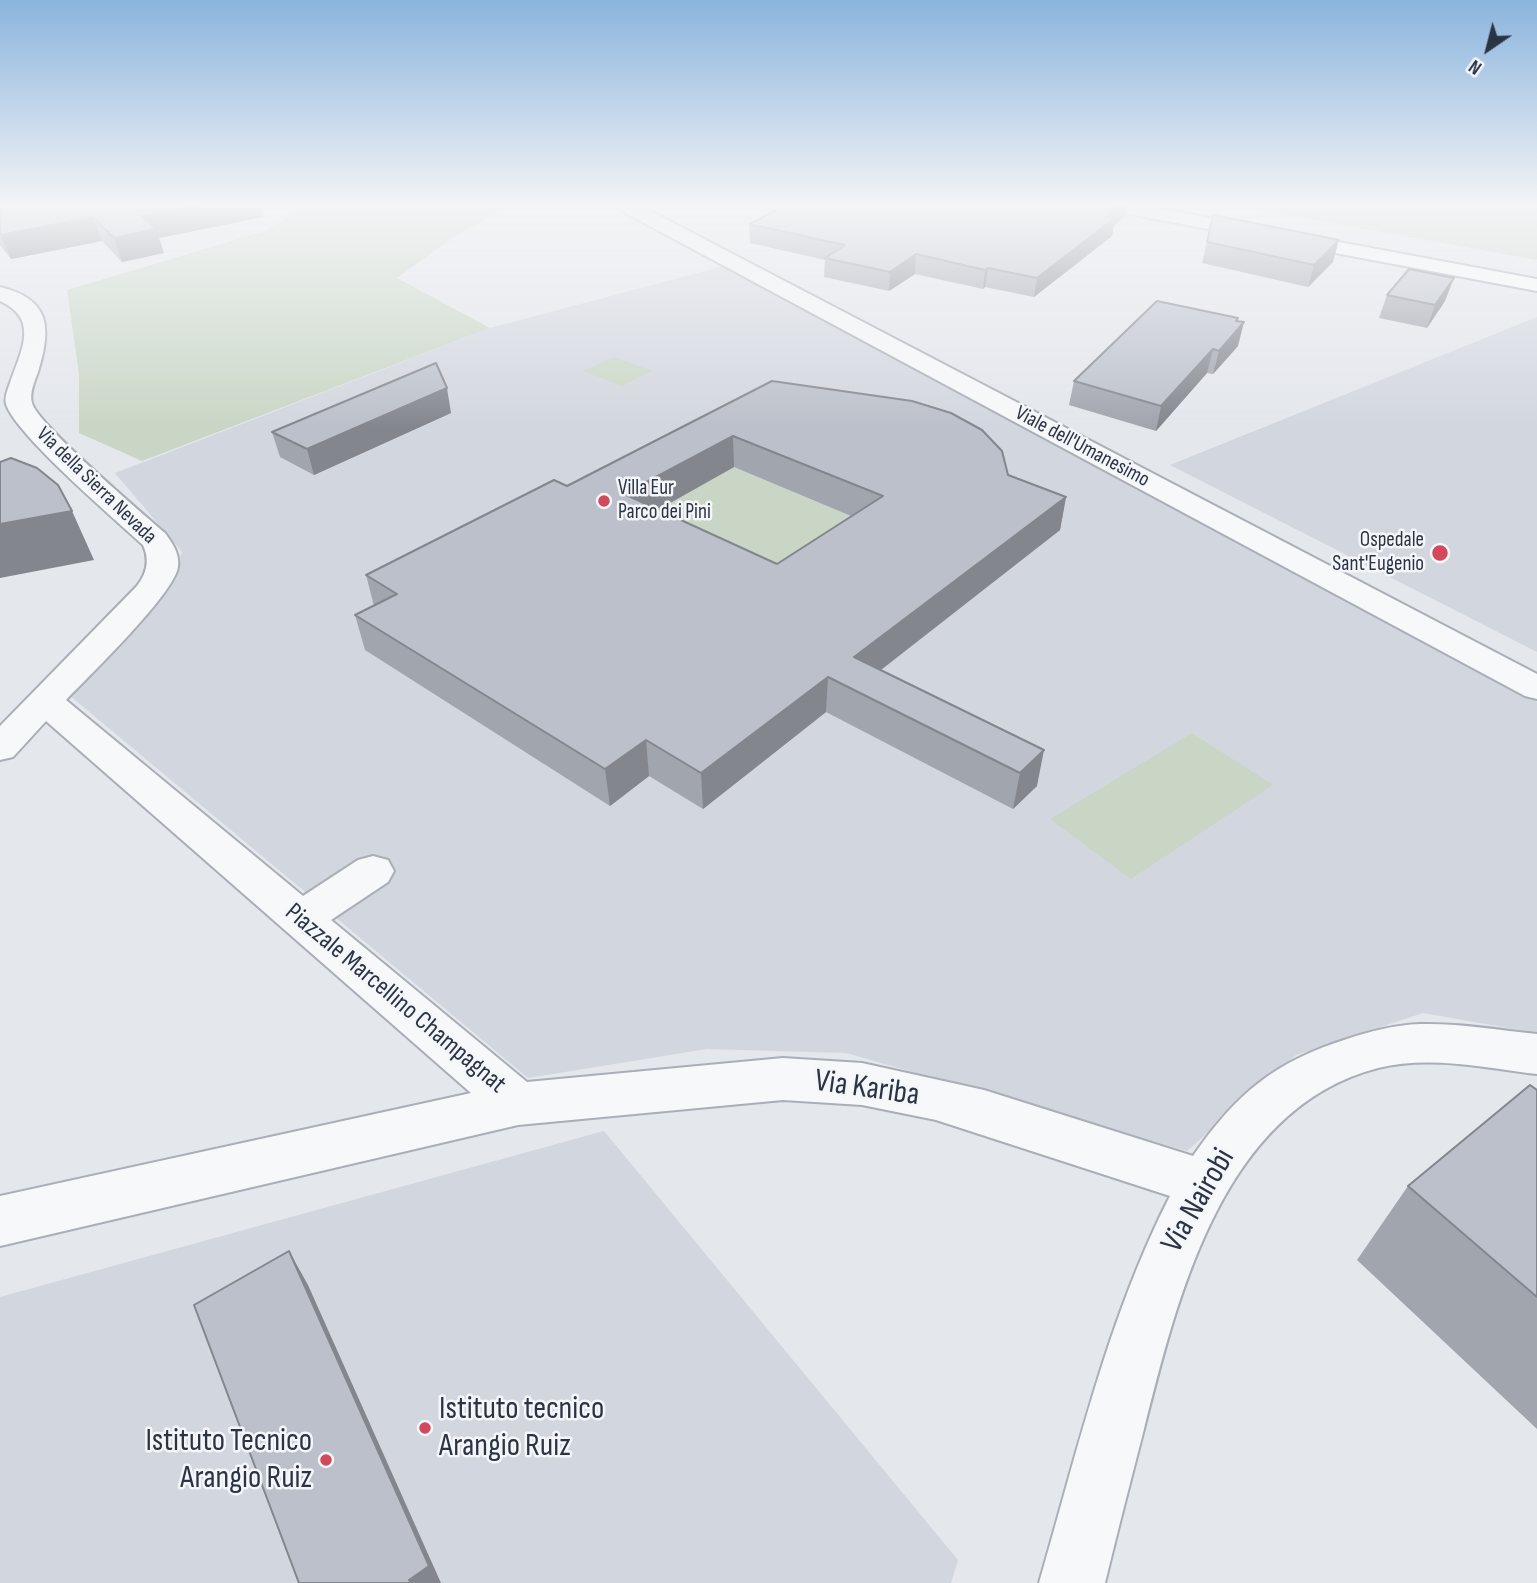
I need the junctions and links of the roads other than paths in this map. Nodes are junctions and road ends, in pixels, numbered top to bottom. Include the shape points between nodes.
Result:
1 (766, 280) edge
2 (1510, 280) edge
3 (1537, 285) edge
4 (0, 293) edge
5 (1537, 688) edge
6 (44, 700) junction
7 (0, 748) edge
8 (373, 871) dead end
9 (302, 919) junction
10 (1537, 1054) edge
11 (518, 1104) junction
12 (1203, 1182) junction
13 (0, 1221) edge
14 (1072, 1583) edge

1 - 5 street, Viale dell'Umanesimo
2 - 3 main road
4 - 6 street, Via della Sierra Nevada via 30,309 37,324 19,395 22,411 154,539 164,557 152,589
6 - 7 street
6 - 9 street, Piazzale Marcellino Champagnat
8 - 9 street
9 - 11 street, Piazzale Marcellino Champagnat
10 - 12 street, Via Nairobi via 1410,1044 1338,1060 1309,1074 1264,1108
11 - 12 street, Via Kariba via 761,1080 831,1081 964,1106
11 - 13 street, Piazzale Marcellino Champagnat
12 - 14 street, Via Nairobi via 1156,1285

